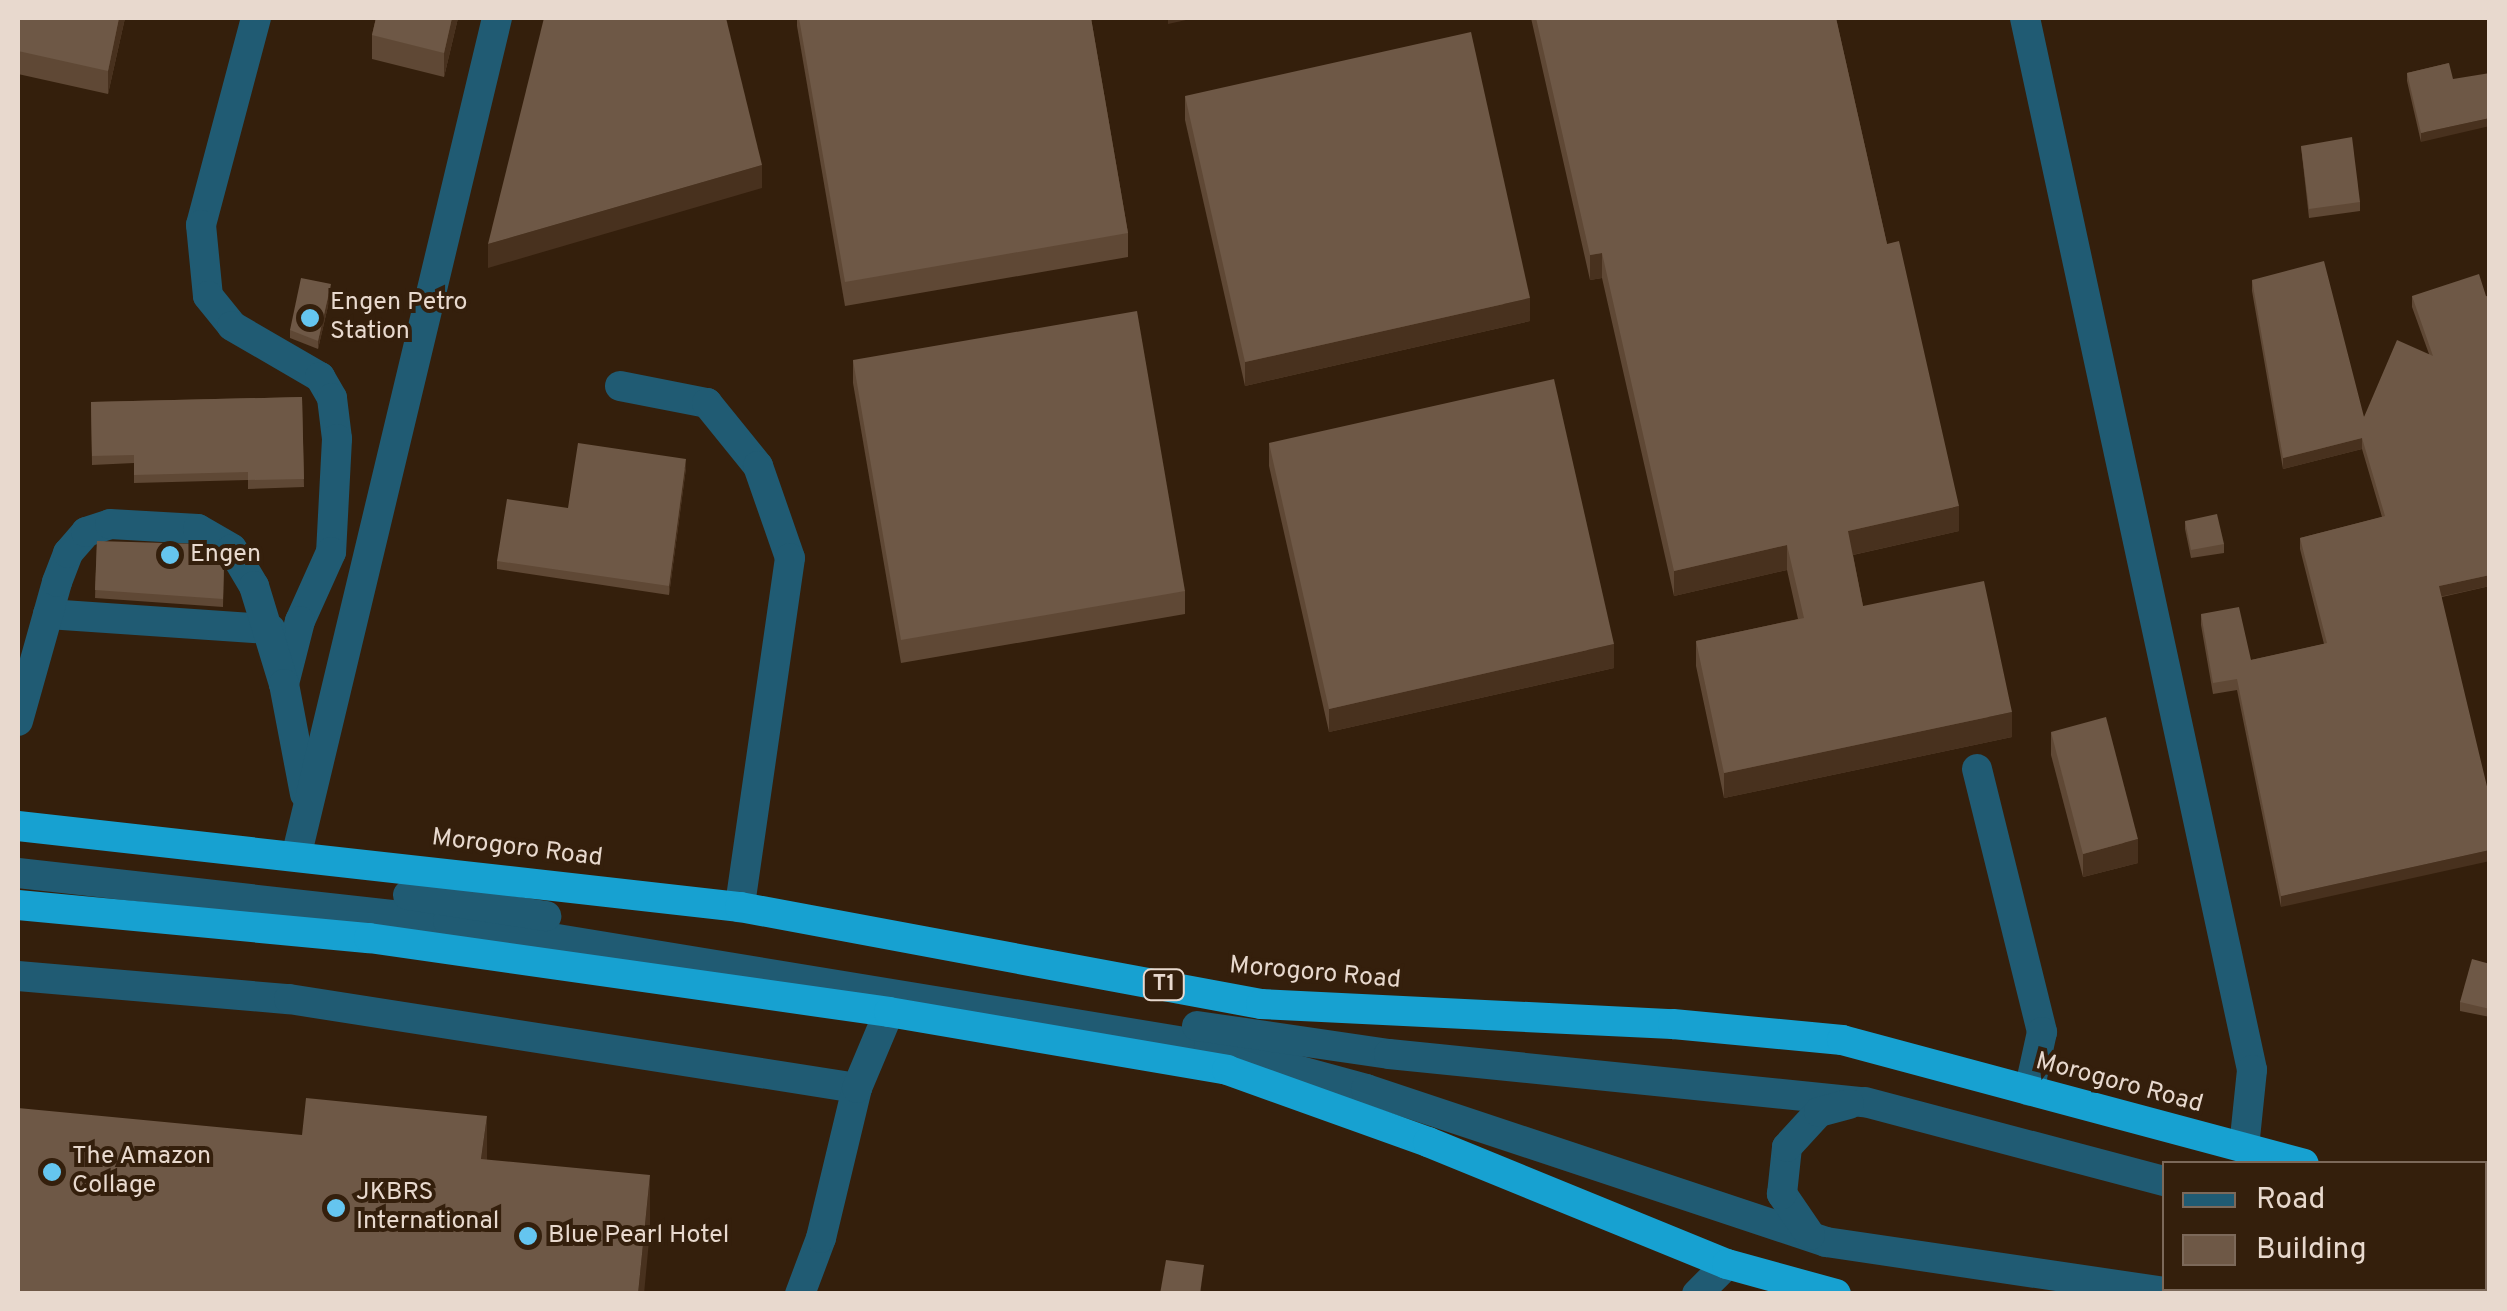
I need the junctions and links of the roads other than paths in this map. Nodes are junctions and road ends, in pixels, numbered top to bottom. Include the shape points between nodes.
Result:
1 (256, 18) edge
2 (497, 18) edge
3 (2025, 18) edge
4 (620, 386) dead end
5 (48, 614) junction
6 (270, 629) junction
7 (284, 684) junction
8 (18, 722) edge
9 (1976, 769) dead end
10 (307, 807) junction
11 (18, 826) edge
12 (297, 853) junction
13 (18, 854) edge
14 (18, 873) edge
15 (18, 905) edge
16 (740, 907) junction
17 (18, 976) edge
18 (890, 1012) junction
19 (857, 1088) junction
20 (2028, 1091) junction
21 (1865, 1102) junction
22 (2244, 1148) junction
23 (2293, 1161) edge
24 (2162, 1180) edge
25 (1826, 1242) junction
26 (1727, 1264) junction
27 (800, 1294) edge
28 (1697, 1294) edge
29 (1836, 1294) edge
30 (2180, 1294) edge

1 - 7 street via 201,225 208,296 232,326 320,377 332,398 332,552 300,622
2 - 10 street
3 - 22 street via 2252,1070
4 - 16 street via 707,402 758,466 790,558
5 - 6 street
5 - 6 street via 68,553 86,532 110,524 198,529 232,549
5 - 8 street
6 - 7 street
7 - 10 street
9 - 20 street via 2042,1032
10 - 12 street
11 - 12 highway, Morogoro Road / T1
12 - 16 highway, Morogoro Road / T1
13 - 21 street via 455,900 1389,1054
14 - 25 street via 448,921 1209,1046 1366,1089
15 - 18 highway via 369,938
16 - 20 highway, Morogoro Road / T1 via 1261,1004 1672,1024 1842,1040
17 - 19 street via 289,999
18 - 19 street
18 - 26 highway via 1227,1070
19 - 27 street via 821,1238
20 - 22 highway, Morogoro Road / T1
21 - 24 street
21 - 25 street via 1819,1112 1800,1127 1780,1170 1791,1216 1806,1234
22 - 23 highway, Morogoro Road / T1
25 - 30 street
26 - 28 street
26 - 29 highway

